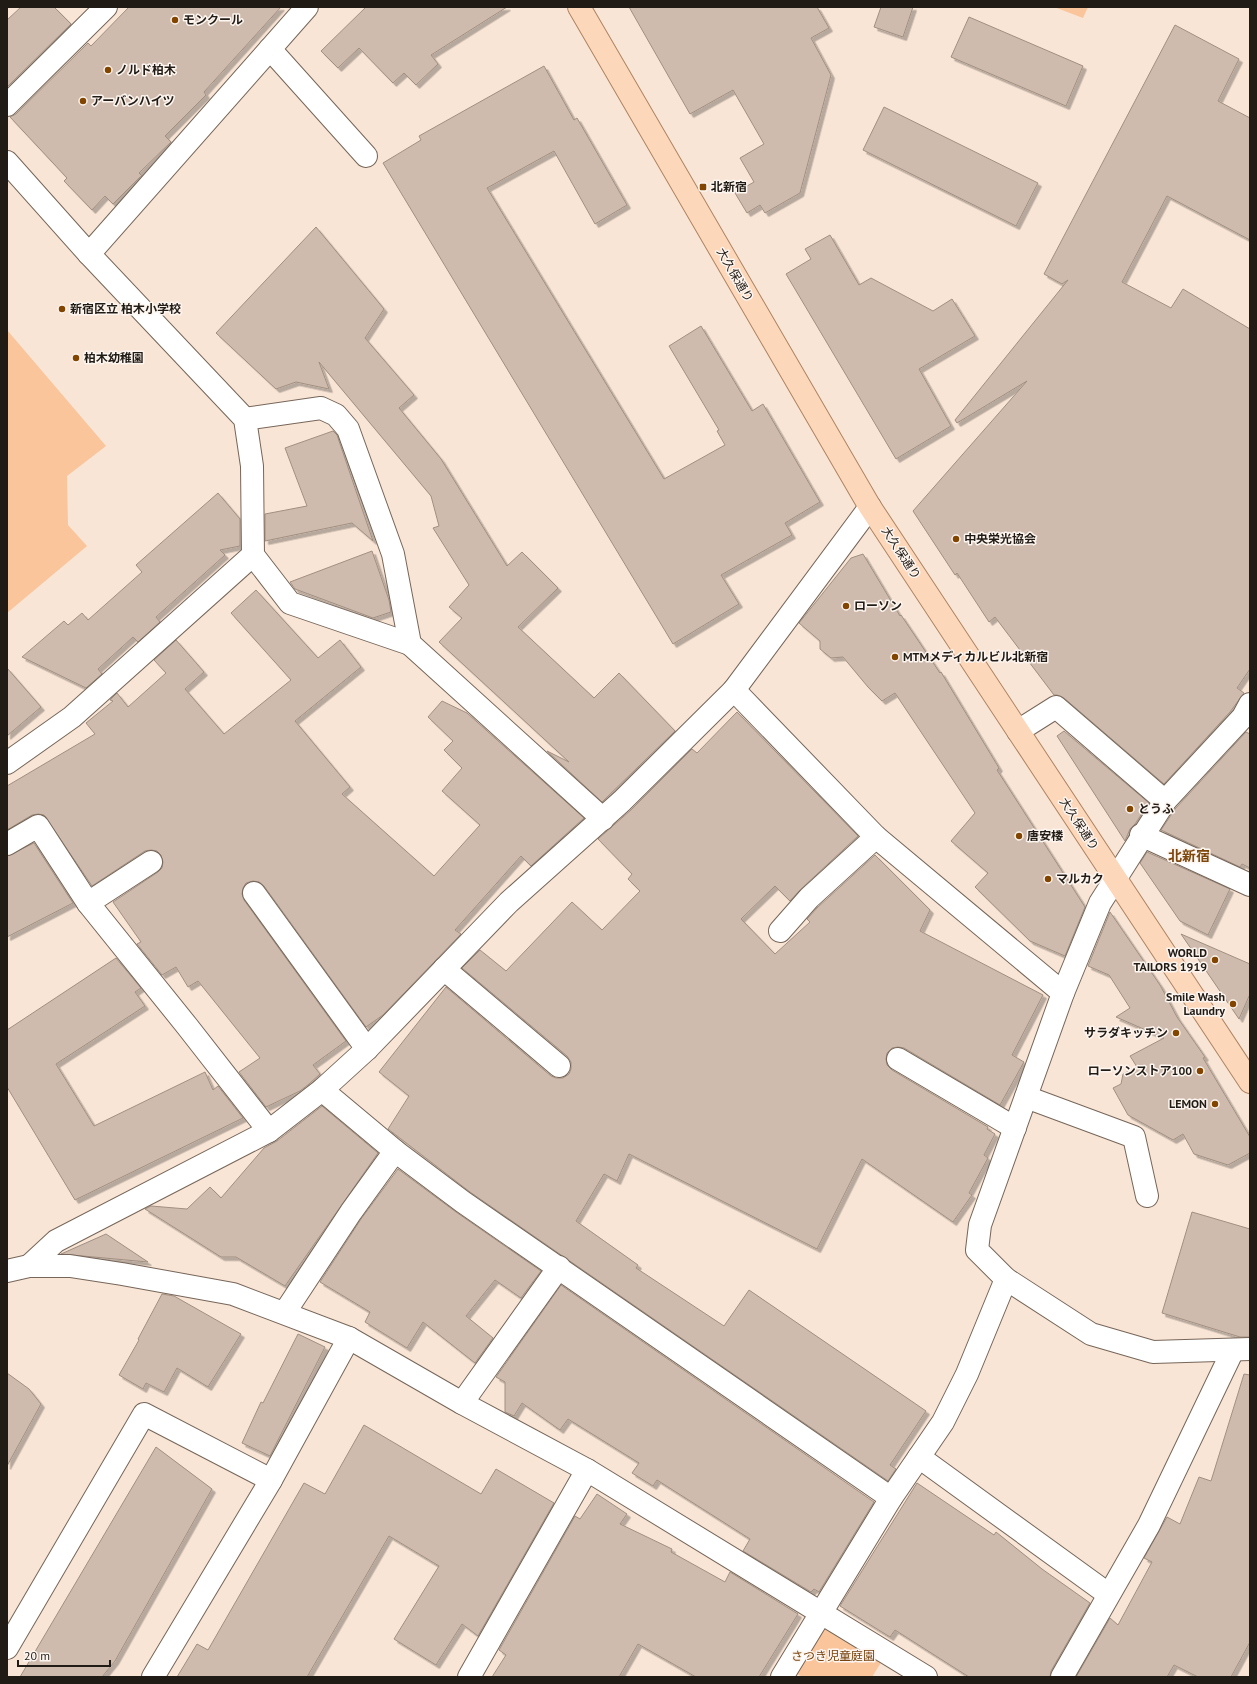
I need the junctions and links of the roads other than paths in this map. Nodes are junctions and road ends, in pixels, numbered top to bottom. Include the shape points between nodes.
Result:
1 (106, 7) edge
2 (307, 7) edge
3 (579, 7) edge
4 (270, 49) junction
5 (7, 105) edge
6 (366, 156) dead end
7 (7, 162) edge
8 (89, 254) junction
9 (245, 419) junction
10 (870, 507) junction
11 (252, 555) junction
12 (410, 644) junction
13 (734, 690) junction
14 (1248, 714) edge
15 (1018, 731) junction
16 (7, 763) edge
17 (1165, 801) junction
18 (603, 819) junction
19 (1141, 835) junction
20 (876, 837) junction
21 (7, 844) edge
22 (151, 862) dead end
23 (1116, 880) junction
24 (1250, 885) edge
25 (254, 893) dead end
26 (88, 903) junction
27 (780, 931) dead end
28 (444, 969) junction
29 (1063, 993) junction
30 (367, 1049) junction
31 (898, 1059) dead end
32 (559, 1066) dead end
33 (1250, 1082) edge
34 (322, 1090) junction
35 (1026, 1097) junction
36 (1015, 1128) junction
37 (269, 1131) junction
38 (395, 1151) junction
39 (1147, 1196) dead end
40 (29, 1266) junction
41 (559, 1267) junction
42 (7, 1271) edge
43 (1006, 1279) junction
44 (285, 1312) junction
45 (349, 1338) junction
46 (1242, 1350) edge
47 (462, 1403) junction
48 (919, 1457) junction
49 (587, 1470) junction
50 (271, 1480) junction
51 (890, 1498) junction
52 (1108, 1594) junction
53 (820, 1612) junction
54 (7, 1648) edge
55 (153, 1677) edge
56 (469, 1677) edge
57 (782, 1677) edge
58 (926, 1677) edge
59 (1062, 1677) edge

1 - 5 street
2 - 4 street
3 - 10 main road, 大久保通り
4 - 6 street
4 - 8 street
7 - 8 street
8 - 9 street
9 - 11 street via 252,466
9 - 12 street via 321,408 336,415 348,429 393,554
10 - 13 street
10 - 15 main road, 大久保通り
11 - 12 street via 290,603
11 - 16 street via 72,718
12 - 18 street
13 - 18 street
13 - 20 street
14 - 17 street
15 - 17 street via 1056,707
15 - 23 main road, 大久保通り
17 - 19 street
18 - 28 street via 509,902
19 - 23 street
19 - 24 street
20 - 27 street via 809,898
20 - 29 street
21 - 26 street via 38,826
22 - 26 street
23 - 29 street via 1100,903
23 - 33 main road, 大久保通り
25 - 30 street
26 - 37 street
28 - 30 street
28 - 32 street
29 - 35 street
30 - 34 street
31 - 36 street
34 - 37 street
34 - 38 street
35 - 36 street
35 - 39 street via 1134,1137
36 - 43 street via 980,1225 977,1250
37 - 40 street via 56,1241
38 - 41 street via 463,1202
38 - 44 street
40 - 42 street
40 - 44 street via 70,1266 226,1292
41 - 47 street
41 - 51 street
43 - 46 street via 1091,1334 1154,1352
43 - 48 street via 967,1374 943,1422
44 - 45 street
45 - 47 street
45 - 50 street
46 - 52 street via 1149,1525
47 - 49 street
48 - 51 street
48 - 52 street
49 - 53 street
49 - 56 street
50 - 54 street via 144,1414
50 - 55 street
51 - 53 street
52 - 59 street
53 - 57 street
53 - 58 street

